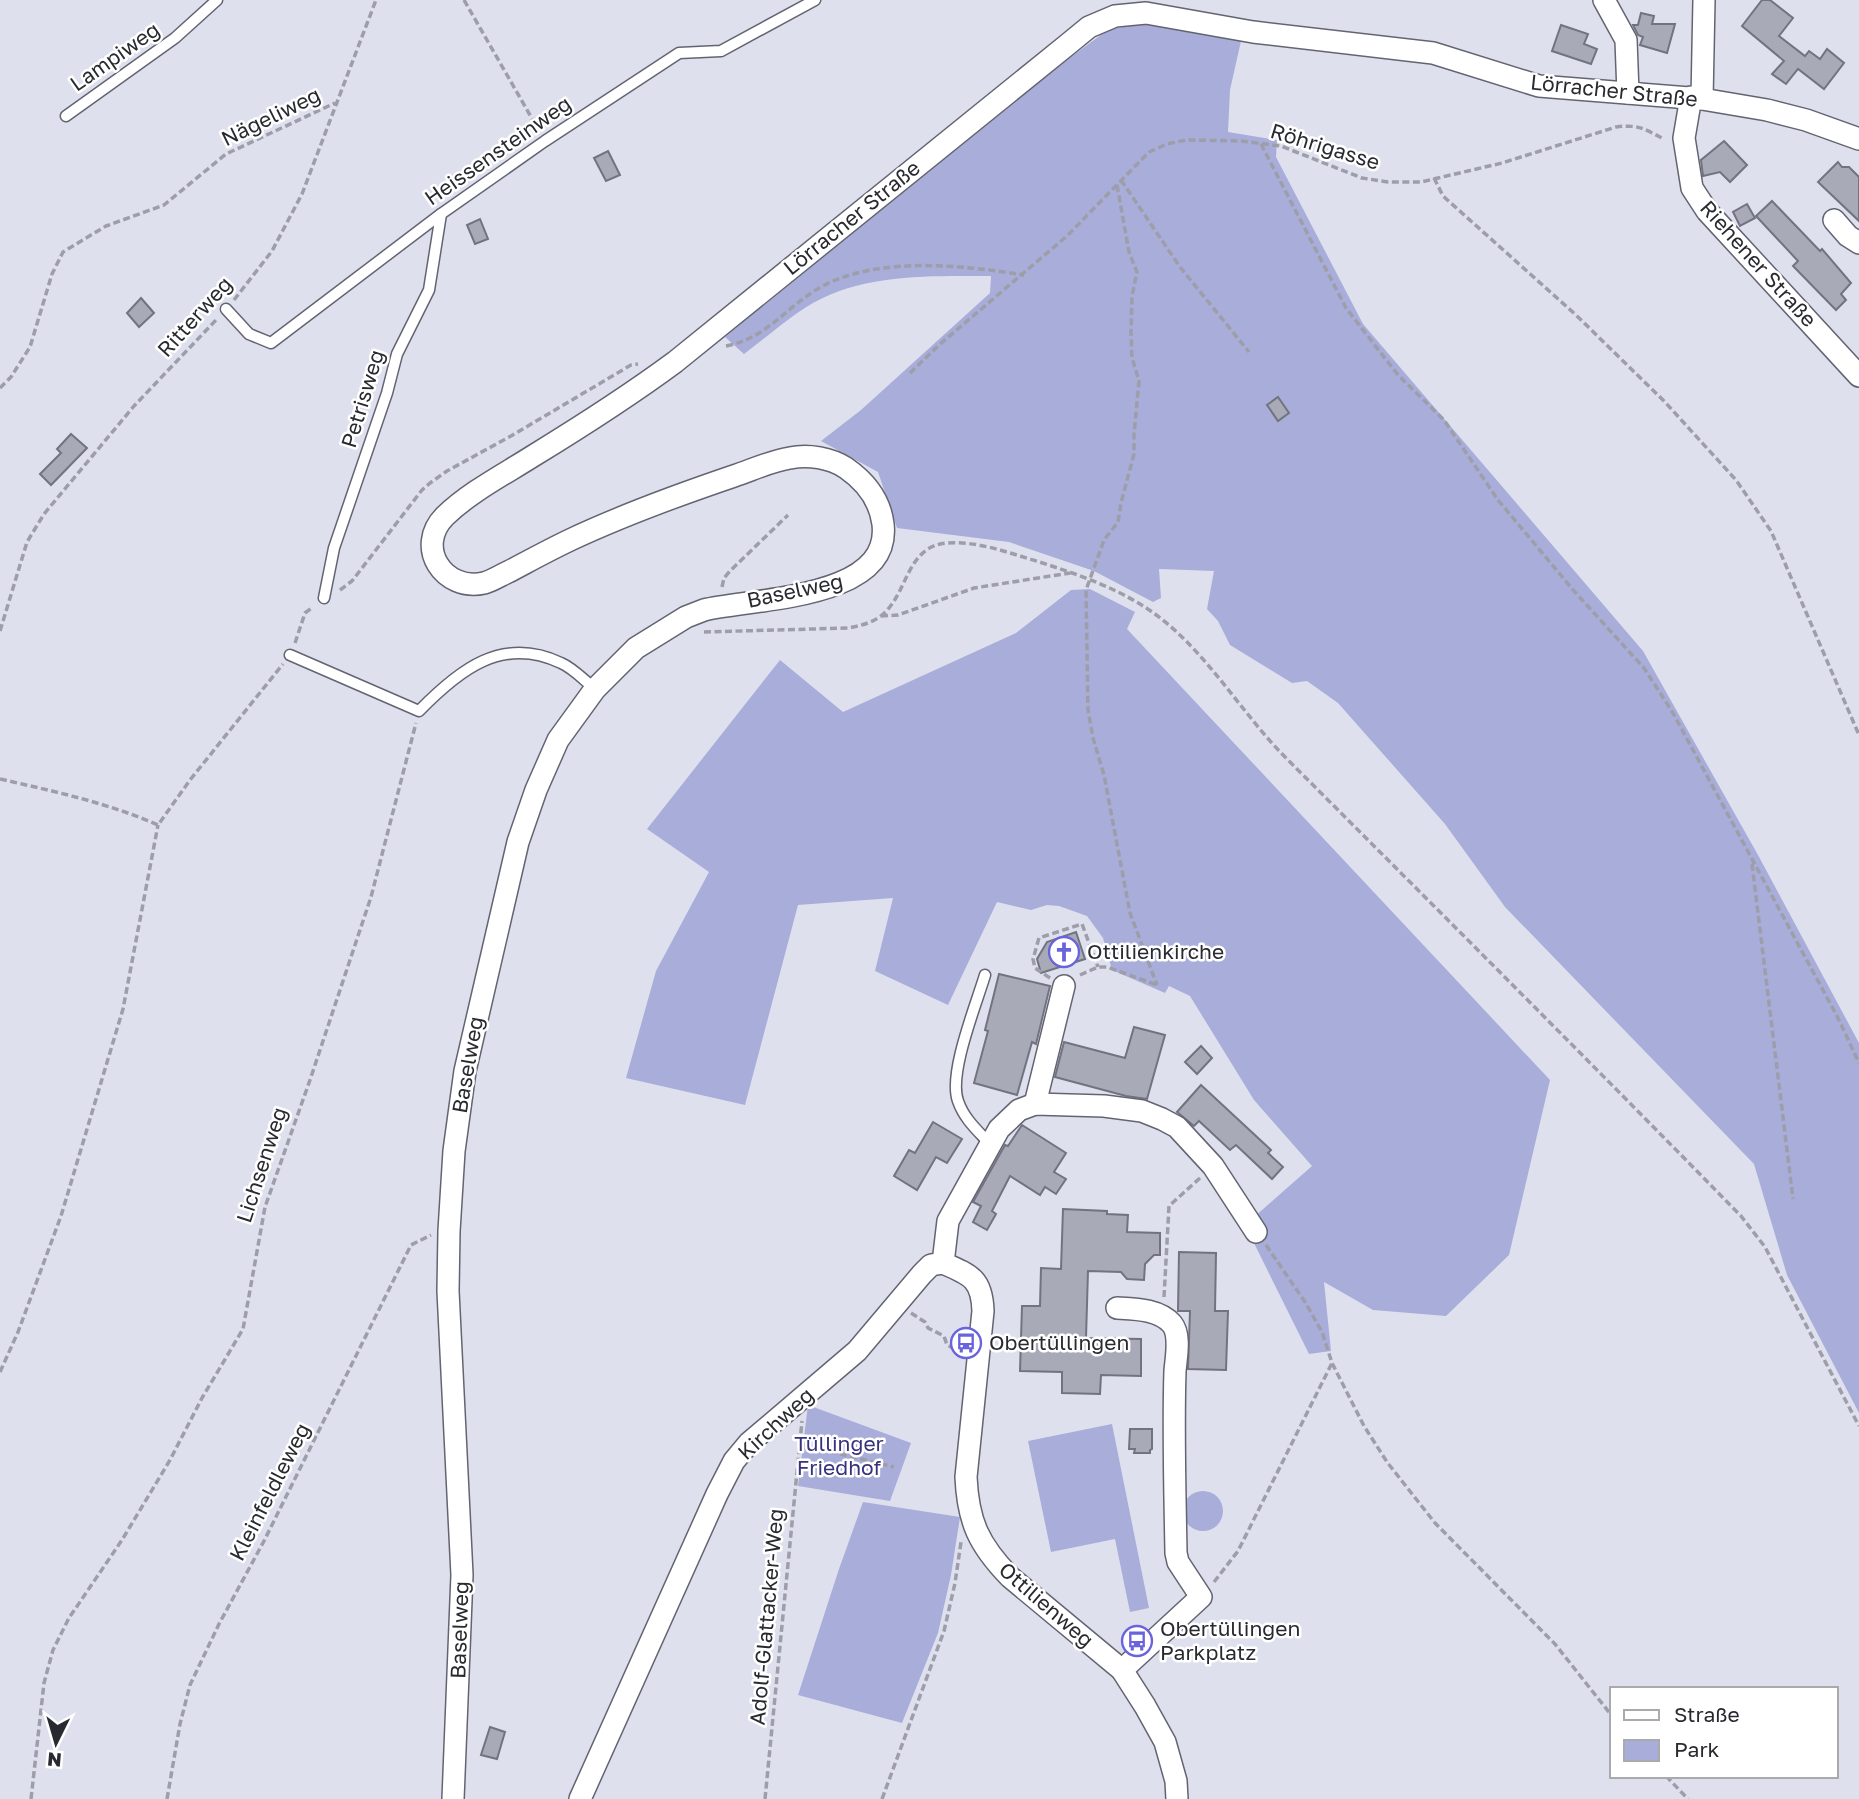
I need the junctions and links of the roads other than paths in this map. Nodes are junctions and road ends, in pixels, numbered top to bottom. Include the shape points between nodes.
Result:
1 (216, 0) edge
2 (815, 0) edge
3 (1605, 0) edge
4 (1704, 0) edge
5 (1628, 93) junction
6 (1696, 98) junction
7 (66, 116) dead end
8 (1859, 139) edge
9 (441, 214) junction
10 (1834, 220) dead end
11 (1859, 243) edge
12 (226, 309) road end
13 (1859, 376) edge
14 (880, 543) joint
15 (324, 598) road end
16 (290, 655) road end
17 (595, 690) junction
18 (985, 975) dead end
19 (1056, 982) road end
20 (1035, 1104) junction
21 (990, 1144) junction
22 (1256, 1232) road end
23 (943, 1263) junction
24 (1117, 1308) dead end
25 (1122, 1670) junction
26 (453, 1799) edge
27 (580, 1799) edge
28 (1177, 1799) edge

1 - 7 lane, Lampiweg via 175,38
2 - 9 lane, Heissensteinweg via 721,51 679,53
3 - 5 street via 1626,40
4 - 6 street, Riehener Straße
5 - 6 street, Lörracher Straße
5 - 14 street, Lörracher Straße via 1539,86 1433,53 1253,32 1146,13 1115,16 1089,27 626,398 470,496 443,518 432,544 440,569 452,579 485,583 634,512 790,458 819,457 840,464 872,492 881,511
6 - 8 street, Lörracher Straße via 1767,110
6 - 13 street, Riehener Straße via 1684,138 1692,188 1707,211
9 - 12 lane, Heissensteinweg via 271,343 249,334
9 - 15 lane, Petrisweg via 429,290 397,354 334,548
10 - 11 street
14 - 17 street, Baselweg via 871,565 855,577 826,588 686,617 636,648
16 - 17 lane via 419,710 459,674 485,659 515,651 562,663
17 - 26 street, Baselweg via 558,740 518,842 465,1071 454,1151 448,1292 463,1575
18 - 21 lane via 955,1084 965,1117
19 - 20 street
20 - 21 street via 1019,1110
20 - 22 street via 1149,1113 1177,1127 1213,1166
21 - 23 street via 948,1221
23 - 25 street, Ottilienweg via 964,1272 982,1294 966,1477 970,1514 981,1542 1002,1569
23 - 27 street, Kirchweg via 931,1265 857,1350 758,1434 734,1461
24 - 25 street via 1141,1309 1163,1316 1174,1326 1176,1553 1201,1597
25 - 28 street, Ottilienweg via 1165,1742

